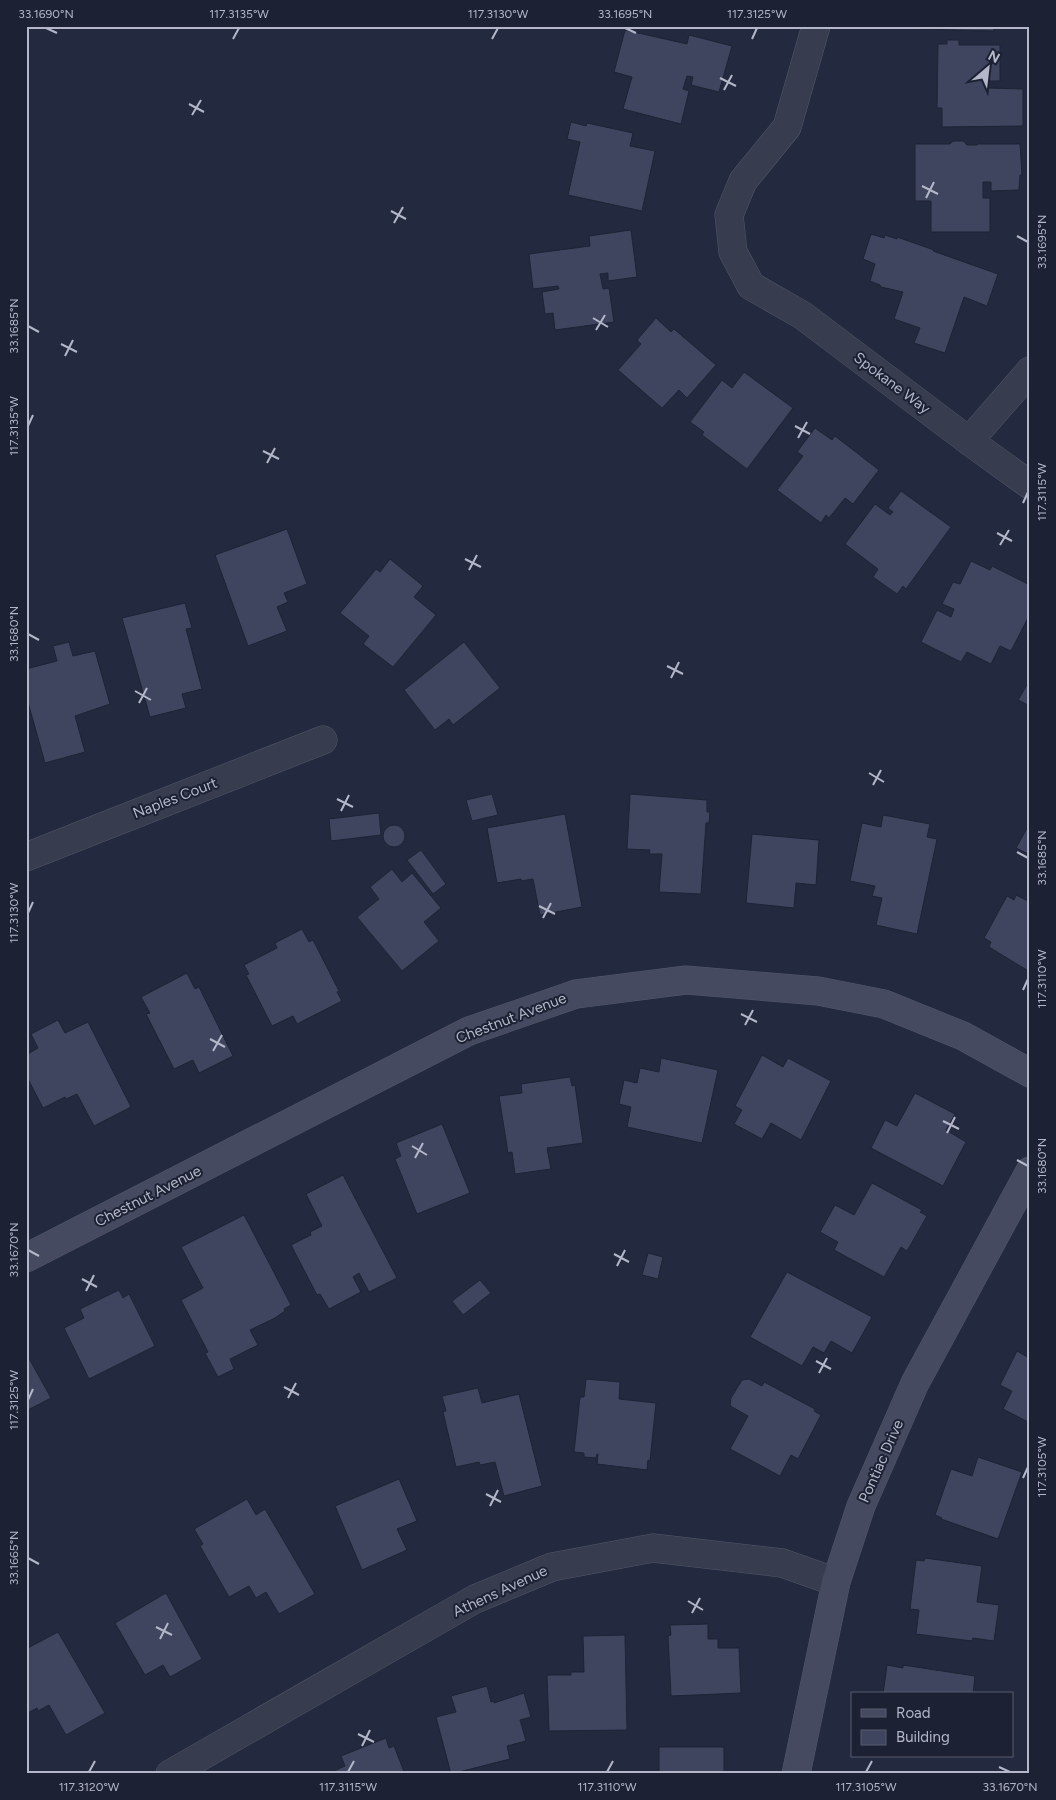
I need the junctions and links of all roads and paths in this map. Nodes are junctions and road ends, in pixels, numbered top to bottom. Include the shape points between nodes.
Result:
1 (816, 26) edge
2 (1030, 371) edge
3 (968, 441) junction
4 (1030, 485) edge
5 (323, 740) dead end
6 (26, 857) edge
7 (1030, 1073) edge
8 (1030, 1171) edge
9 (26, 1258) edge
10 (836, 1582) junction
11 (170, 1774) edge
12 (796, 1774) edge

1 - 3 street, Spokane Way via 788,127 743,181 729,215 733,252 751,286 802,315
2 - 3 street
3 - 4 street, Spokane Way
5 - 6 street, Naples Court
7 - 9 street, Chestnut Avenue via 962,1036 884,1004 818,992 686,980 576,994 469,1031
8 - 10 street, Pontiac Drive via 915,1383 861,1506
10 - 11 street, Athens Avenue via 782,1563 653,1548 552,1567 475,1599
10 - 12 street, Pontiac Drive

